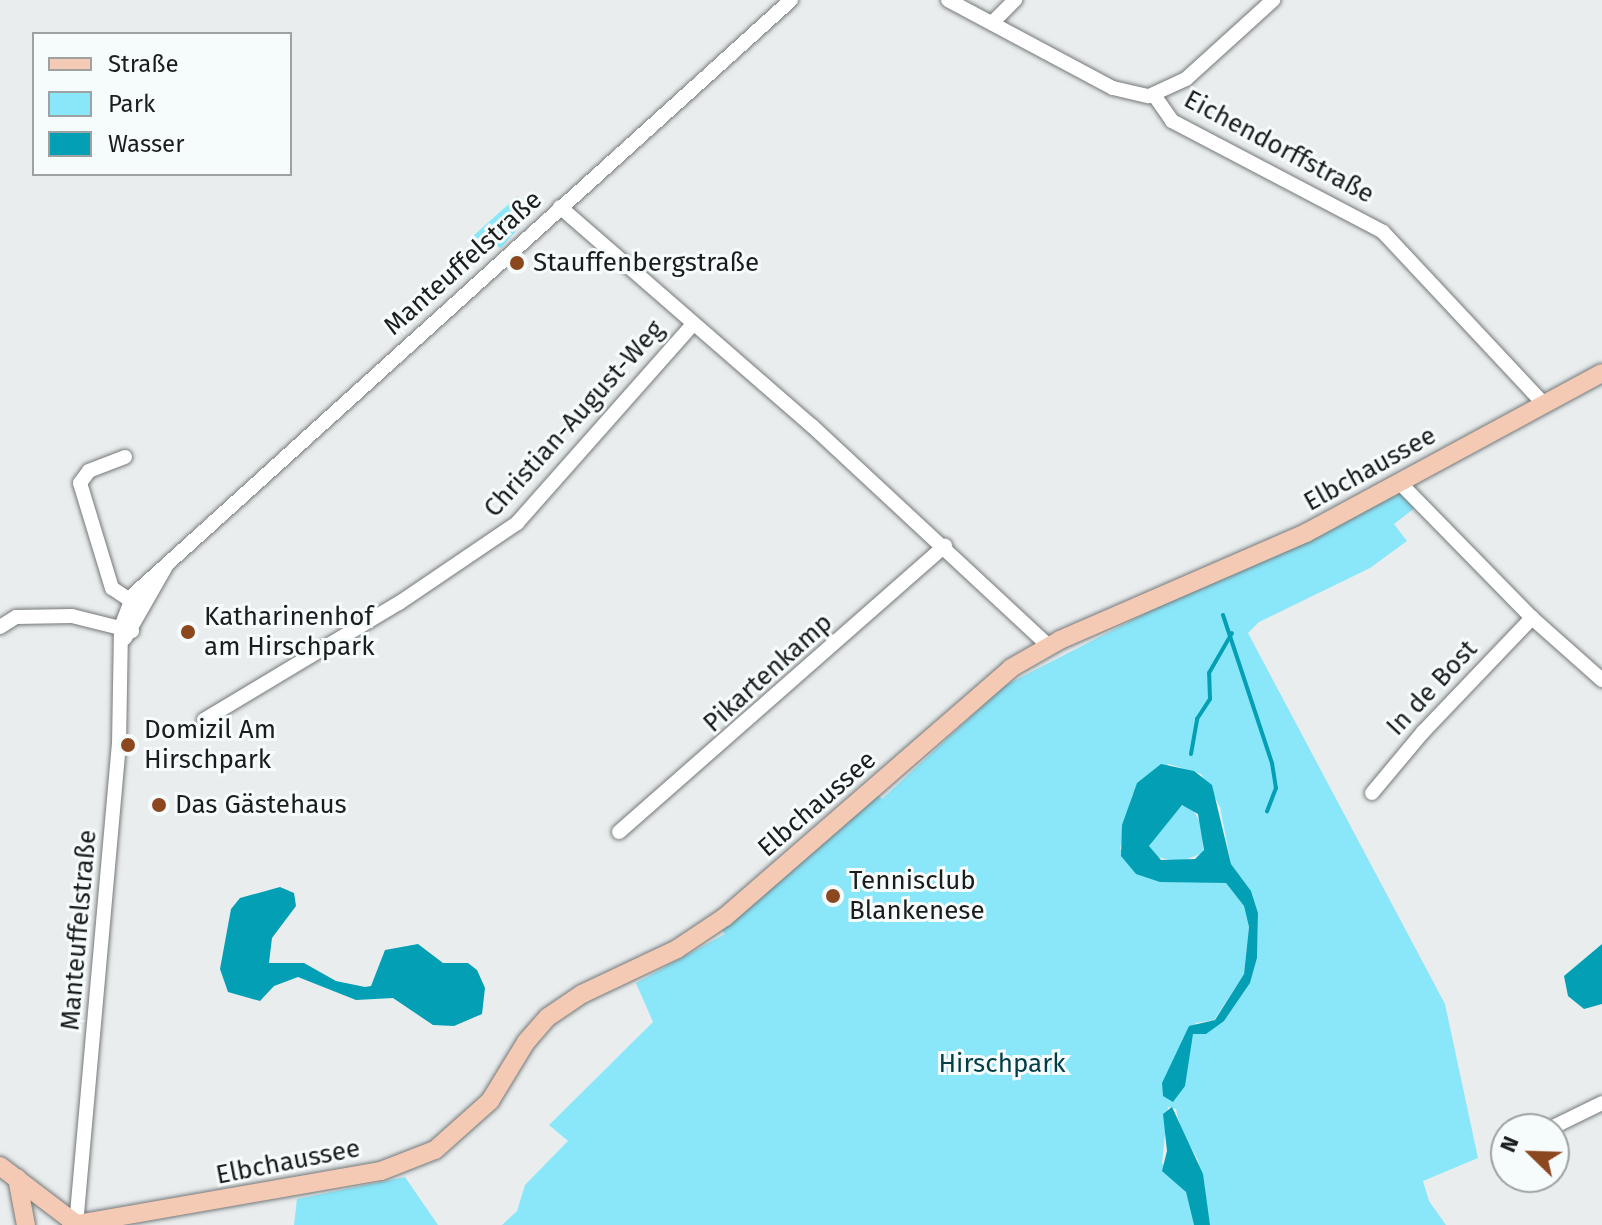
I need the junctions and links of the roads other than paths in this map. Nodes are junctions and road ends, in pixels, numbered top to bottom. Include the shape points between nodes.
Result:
1 (791, 0) edge
2 (948, 0) edge
3 (1015, 0) edge
4 (1273, 0) edge
5 (992, 23) junction
6 (1154, 95) junction
7 (560, 207) junction
8 (693, 324) junction
9 (1602, 373) edge
10 (1544, 404) junction
11 (125, 457) dead end
12 (1400, 483) junction
13 (945, 546) junction
14 (135, 605) junction
15 (1532, 618) junction
16 (0, 627) edge
17 (125, 633) junction
18 (1049, 646) junction
19 (1602, 680) edge
20 (204, 720) dead end
21 (1372, 793) dead end
22 (619, 832) dead end
23 (1602, 1103) edge
24 (1570, 1119) edge
25 (0, 1166) edge
26 (17, 1178) junction
27 (74, 1224) edge
28 (26, 1225) edge

1 - 7 street, Manteuffelstraße
2 - 5 street, Eichendorffstraße
3 - 5 street
4 - 6 street via 1186,79
5 - 6 street, Eichendorffstraße via 1113,88
6 - 10 street, Eichendorffstraße via 1172,121 1383,232
7 - 8 street
7 - 14 street, Manteuffelstraße via 145,579
8 - 13 street
8 - 20 street, Christian-August-Weg via 517,523 399,603
9 - 10 main road, Elbchaussee
10 - 12 main road, Elbchaussee
11 - 14 street via 89,471 80,483 112,588
12 - 15 street
12 - 18 main road, Elbchaussee via 1252,560
13 - 18 street
13 - 22 street, Pikartenkamp
14 - 17 street, Manteuffelstraße
15 - 19 street
15 - 21 street, In de Bost
16 - 17 street via 16,617 72,616
17 - 27 street, Manteuffelstraße
18 - 27 main road, Elbchaussee via 987,686 725,917 677,949 582,994 548,1017 490,1101 435,1150 399,1166 350,1177
23 - 24 street
25 - 26 main road
26 - 27 main road
26 - 28 main road

